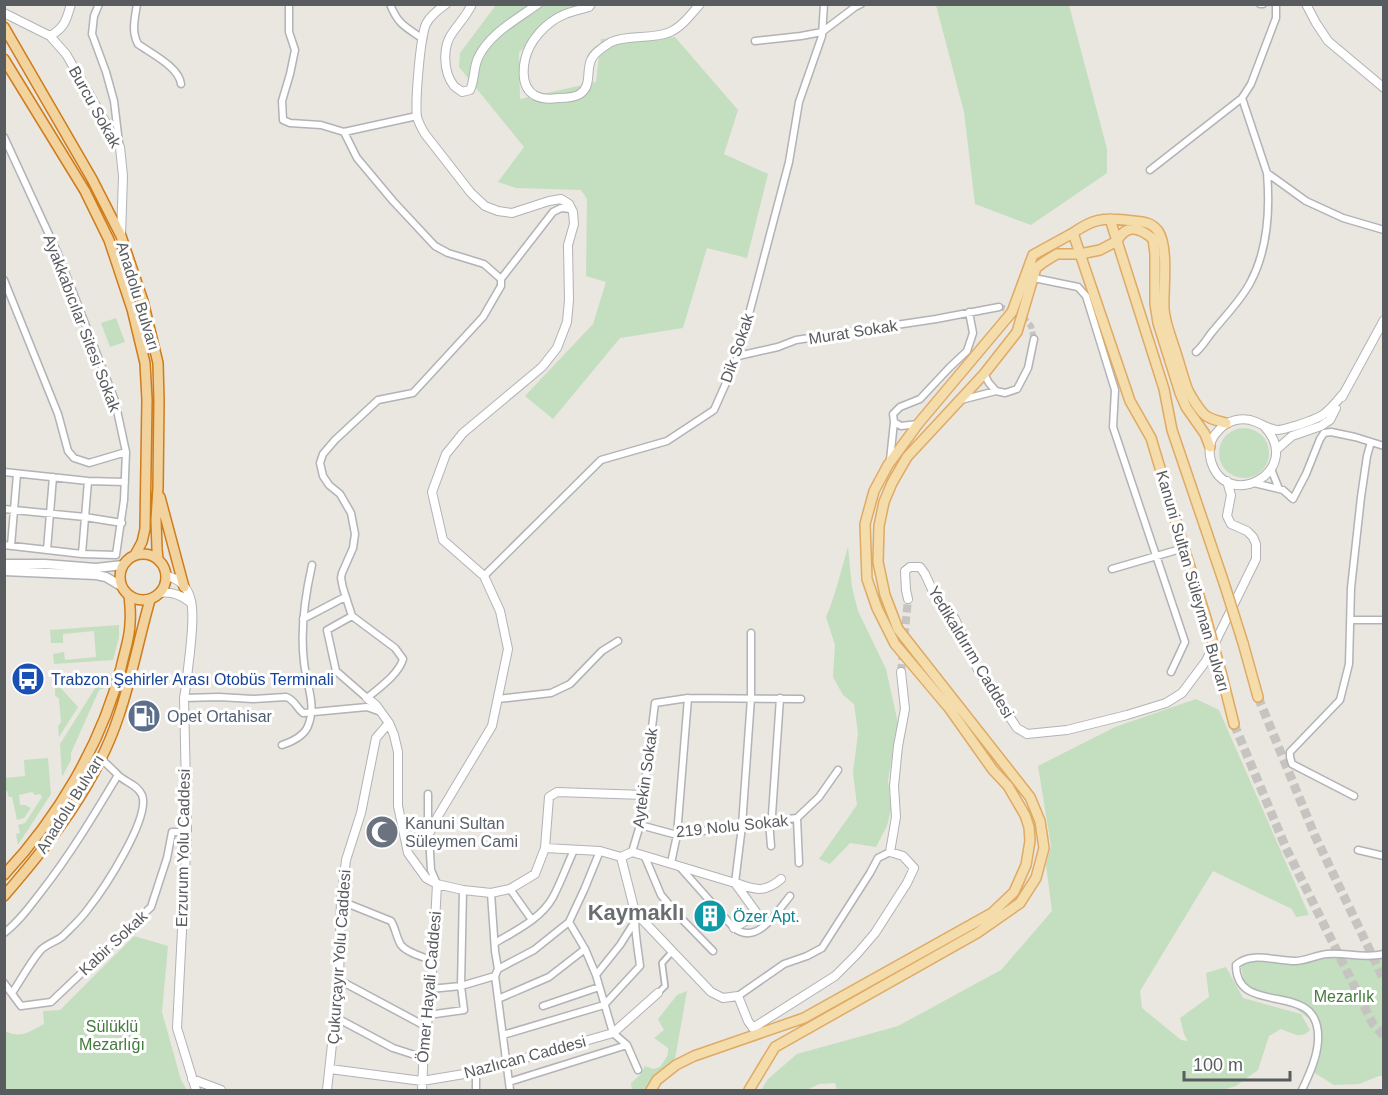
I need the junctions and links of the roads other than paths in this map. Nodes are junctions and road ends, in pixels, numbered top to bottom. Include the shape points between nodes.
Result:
1 (71, 4) edge
2 (99, 4) edge
3 (137, 4) edge
4 (289, 4) edge
5 (390, 4) edge
6 (446, 4) edge
7 (472, 4) edge
8 (538, 4) edge
9 (591, 4) edge
10 (700, 4) edge
11 (824, 4) edge
12 (861, 4) edge
13 (1276, 4) edge
14 (1306, 4) edge
15 (4, 13) edge
16 (4, 27) edge
17 (822, 32) junction
18 (50, 36) junction
19 (423, 39) junction
20 (755, 40) dead end
21 (5, 59) edge
22 (181, 84) dead end
23 (1383, 88) edge
24 (1242, 98) junction
25 (417, 116) junction
26 (344, 132) junction
27 (4, 137) edge
28 (120, 147) junction
29 (1150, 170) dead end
30 (1267, 173) junction
31 (572, 209) junction
32 (1110, 219) junction
33 (1383, 230) edge
34 (1073, 233) junction
35 (121, 236) junction
36 (1118, 241) junction
37 (1080, 254) junction
38 (1034, 278) junction
39 (501, 279) junction
40 (4, 280) edge
41 (999, 307) tunnel mouth
42 (969, 312) junction
43 (1383, 320) edge
44 (1034, 339) tunnel mouth
45 (1196, 352) dead end
46 (738, 356) junction
47 (984, 374) junction
48 (996, 391) junction
49 (1344, 393) junction
50 (959, 400) junction
51 (894, 422) junction
52 (1226, 423) junction
53 (918, 424) junction
54 (1264, 426) junction
55 (1371, 442) junction
56 (1383, 446) edge
57 (1210, 447) junction
58 (1276, 450) junction
59 (126, 452) junction
60 (890, 463) junction
61 (1271, 469) junction
62 (4, 472) edge
63 (17, 474) junction
64 (52, 477) junction
65 (88, 481) junction
66 (1227, 481) junction
67 (125, 482) junction
68 (1254, 483) junction
69 (1242, 486) junction
70 (158, 488) junction
71 (1279, 489) junction
72 (1231, 495) junction
73 (4, 508) edge
74 (14, 510) junction
75 (51, 513) junction
76 (85, 517) junction
77 (122, 523) junction
78 (8, 546) edge
79 (1184, 548) junction
80 (47, 550) junction
81 (82, 554) junction
82 (135, 555) junction
83 (1157, 555) junction
84 (158, 559) junction
85 (4, 564) edge
86 (123, 565) junction
87 (312, 565) dead end
88 (1113, 569) dead end
89 (4, 571) edge
90 (166, 576) junction
91 (484, 576) junction
92 (122, 586) junction
93 (184, 587) junction
94 (160, 593) junction
95 (129, 595) junction
96 (345, 597) junction
97 (908, 599) tunnel mouth
98 (150, 600) junction
99 (192, 602) junction
100 (352, 616) junction
101 (303, 619) junction
102 (1351, 620) junction
103 (1383, 620) edge
104 (751, 633) dead end
105 (618, 641) dead end
106 (901, 672) tunnel mouth
107 (1171, 672) dead end
108 (184, 698) junction
109 (367, 698) junction
110 (688, 698) junction
111 (751, 698) junction
112 (1258, 698) tunnel mouth
113 (498, 699) junction
114 (780, 699) junction
115 (801, 699) dead end
116 (312, 712) junction
117 (381, 712) junction
118 (389, 723) junction
119 (1234, 724) tunnel mouth
120 (282, 745) dead end
121 (101, 759) junction
122 (838, 770) dead end
123 (118, 775) junction
124 (428, 794) dead end
125 (644, 795) junction
126 (1354, 796) dead end
127 (797, 818) junction
128 (769, 821) junction
129 (640, 825) junction
130 (742, 826) junction
131 (187, 832) junction
132 (429, 834) junction
133 (677, 836) junction
134 (771, 846) dead end
135 (545, 848) junction
136 (574, 850) junction
137 (1358, 850) dead end
138 (600, 852) junction
139 (632, 852) junction
140 (890, 852) junction
141 (1383, 856) edge
142 (621, 857) junction
143 (645, 857) junction
144 (798, 863) dead end
145 (675, 865) junction
146 (4, 875) edge
147 (781, 879) dead end
148 (735, 883) junction
149 (437, 884) junction
150 (510, 888) junction
151 (463, 890) junction
152 (490, 893) junction
153 (4, 896) edge
154 (790, 896) dead end
155 (341, 901) junction
156 (635, 912) junction
157 (532, 920) junction
158 (569, 922) junction
159 (634, 923) junction
160 (734, 928) junction
161 (4, 933) edge
162 (495, 943) junction
163 (585, 949) junction
164 (713, 951) dead end
165 (672, 952) junction
166 (1383, 954) edge
167 (433, 962) junction
168 (496, 973) junction
169 (596, 975) junction
170 (339, 980) junction
171 (4, 983) edge
172 (461, 986) junction
173 (599, 987) junction
174 (430, 989) junction
175 (12, 993) junction
176 (658, 993) joint
177 (738, 996) junction
178 (498, 999) junction
179 (604, 1005) junction
180 (543, 1006) dead end
181 (429, 1015) junction
182 (335, 1017) junction
183 (427, 1027) junction
184 (613, 1033) junction
185 (503, 1035) junction
186 (627, 1046) junction
187 (424, 1058) junction
188 (507, 1064) junction
189 (330, 1070) junction
190 (638, 1070) dead end
191 (476, 1072) junction
192 (192, 1079) junction
193 (422, 1081) junction
194 (509, 1082) junction
195 (196, 1090) edge
196 (221, 1090) edge
197 (327, 1090) edge
198 (422, 1090) edge
199 (476, 1090) edge
200 (510, 1090) edge
201 (651, 1090) edge
202 (749, 1090) edge
203 (1302, 1090) edge

1 - 18 street via 60,30
2 - 28 street via 93,34 114,101
3 - 22 street via 135,39 173,69
4 - 26 street via 295,50 282,101 283,120
5 - 19 street via 400,24
6 - 19 street via 427,23
7 - 8 street via 447,43 448,74 462,92 470,90 474,83 476,62 483,47
9 - 10 street via 554,20 531,44 523,73 526,86 535,96 549,99 580,94 586,87 591,58 602,48 614,41 671,32
11 - 17 street, Dik Sokak
12 - 17 street
13 - 24 street via 1276,18
14 - 23 street via 1328,41
15 - 18 street, Burcu Sokak
16 - 35 highway, Anadolu Bulvarı
17 - 20 street
17 - 46 street, Dik Sokak via 799,102 789,162
18 - 28 street, Burcu Sokak via 66,54
19 - 25 street
21 - 82 highway, Anadolu Bulvarı via 86,191 109,240 132,309 145,363 147,400 145,529
24 - 29 street
24 - 30 street
25 - 26 street
25 - 31 street via 425,134 485,206 512,213 561,199
26 - 39 street via 357,158 435,246 484,264
27 - 59 street, Ayakkabıcılar Sitesi Sokak via 58,254 115,401
28 - 35 street, Burcu Sokak
30 - 33 street via 1306,201 1342,218
30 - 45 street via 1269,196 1260,262 1250,284
31 - 39 street via 553,212
31 - 91 street via 567,322 557,348 542,367 463,434 446,454 432,492 443,540
32 - 34 main road via 1089,223
32 - 36 main road, Kanuni Sultan Süleyman Bulvarı
32 - 52 main road via 1137,220 1159,232 1164,244 1164,312 1188,390 1204,414
34 - 37 main road, Kanuni Sultan Süleyman Bulvarı
34 - 53 main road via 1033,255 1012,312
35 - 70 highway, Anadolu Bulvarı via 158,363
36 - 37 main road
36 - 57 main road via 1130,229 1144,231 1153,239 1158,323 1180,393
36 - 112 main road, Kanuni Sultan Süleyman Bulvarı, bridge via 1164,389 1172,430
37 - 38 main road via 1057,254 1036,268
37 - 79 main road, Kanuni Sultan Süleyman Bulvarı via 1130,401 1151,438
38 - 47 main road via 1017,332
38 - 83 street via 1078,287 1086,296 1115,390 1113,426
39 - 96 street via 483,317 413,393 378,400 323,454 323,476 351,513 355,534 341,578
40 - 59 street via 58,414 68,452 89,463
41 - 42 street, Murat Sokak
42 - 46 street, Murat Sokak via 796,340
42 - 51 street via 973,333 967,351 920,399 900,407 893,414
43 - 49 street
44 - 48 street via 1028,368 1017,389
46 - 91 street, Dik Sokak via 714,410 667,441 601,460
47 - 48 street
47 - 50 main road
48 - 50 street
49 - 54 street via 1319,419 1277,430
49 - 58 street via 1330,420 1292,436
50 - 202 main road via 907,457 892,483 879,526 878,562 898,629 1030,797 1040,821 1044,848 1036,878 1020,903 977,933 775,1047
51 - 53 street via 901,426
51 - 60 street
52 - 54 street via 1245,419
52 - 57 street
53 - 60 main road
54 - 58 street
55 - 56 street
55 - 71 street via 1324,433 1293,499
55 - 102 street via 1351,588
57 - 66 street via 1213,467
58 - 61 street
59 - 67 street, Ayakkabıcılar Sitesi Sokak
60 - 201 main road via 874,491 865,524 867,579 895,644 949,708 1025,815 1030,841 1026,865 1014,892 992,913 804,1018 676,1065
61 - 68 street
61 - 71 street
62 - 63 street
63 - 64 street
63 - 74 street
64 - 65 street
64 - 75 street
65 - 67 street
65 - 76 street
66 - 69 street
66 - 72 street, Yedikaldırım Caddesi
67 - 77 street, Ayakkabıcılar Sitesi Sokak
68 - 69 street
68 - 71 street
69 - 72 street
70 - 84 highway, Anadolu Bulvarı
70 - 93 highway
72 - 97 street, Yedikaldırım Caddesi via 1227,516 1231,524 1253,537 1256,559 1206,661 1182,693 1166,703 1084,726 1027,734 1017,728 978,670 955,619 934,596 920,567 905,571
73 - 74 street
74 - 75 street
74 - 78 street
75 - 76 street
75 - 80 street
76 - 77 street
76 - 81 street
77 - 81 street, Ayakkabıcılar Sitesi Sokak via 116,555
78 - 80 street
79 - 83 street
79 - 119 main road, Kanuni Sultan Süleyman Bulvarı, bridge
80 - 81 street
82 - 84 highway via 147,554
82 - 86 highway
83 - 88 street
83 - 107 street via 1185,642
84 - 90 highway, Anadolu Bulvarı
85 - 86 main road via 96,568
86 - 92 highway
87 - 101 street
89 - 92 main road via 96,575
90 - 93 street
90 - 94 highway
91 - 113 street via 500,611 508,649
92 - 95 highway
93 - 99 street, Erzurum Yolu Caddesi
94 - 98 highway
94 - 99 street via 177,594
95 - 98 highway
95 - 146 highway, Anadolu Bulvarı via 127,643 94,742 49,819
96 - 100 street
96 - 101 street
98 - 121 highway, Anadolu Bulvarı via 119,716
99 - 108 street, Erzurum Yolu Caddesi
100 - 109 street via 327,630 336,671
100 - 109 street via 395,648 403,659 385,684
101 - 116 street via 304,662
102 - 103 street
102 - 126 street via 1348,664 1340,700 1290,752 1290,757 1292,764
104 - 111 street
105 - 113 street via 602,651 570,684 551,693
106 - 140 street via 905,709 898,746 896,817
108 - 116 street via 285,697 303,713
108 - 131 street, Erzurum Yolu Caddesi
109 - 117 street
110 - 111 street
110 - 125 street, Aytekin Sokak via 655,703
110 - 133 street
111 - 114 street
111 - 130 street
113 - 132 street via 492,726
114 - 115 street
114 - 128 street
116 - 117 street via 367,707
116 - 120 street via 307,729
117 - 118 street
118 - 149 street via 398,752 398,806 408,853 426,878
118 - 155 street, Çukurçayır Yolu Caddesi via 376,738 361,813 346,860
121 - 123 street
121 - 153 highway, Anadolu Bulvarı via 50,841
122 - 127 street, 219 Nolu Sokak via 819,797
123 - 161 street via 60,867
123 - 175 street via 139,789 144,802 129,844 87,912 60,939 41,949
124 - 132 street
125 - 129 street, Aytekin Sokak
125 - 135 street via 557,792 549,797
127 - 128 street, 219 Nolu Sokak
127 - 144 street
128 - 130 street, 219 Nolu Sokak
128 - 134 street
129 - 133 street, 219 Nolu Sokak
129 - 139 street, Aytekin Sokak
130 - 133 street, 219 Nolu Sokak
130 - 148 street
131 - 175 street, Kabir Sokak via 172,832 151,907 51,1002 21,1006
131 - 192 street, Erzurum Yolu Caddesi via 177,1028
132 - 149 street via 431,870
133 - 145 street
135 - 136 street
135 - 150 street via 535,874
136 - 138 street
136 - 157 street via 552,898
137 - 141 street
138 - 142 street
138 - 158 street
139 - 142 street
139 - 143 street
140 - 177 street via 878,858 822,948 784,964
140 - 177 street via 903,856 914,868 875,933 835,976 753,1028
142 - 156 street
143 - 145 street
143 - 164 street via 661,895
145 - 148 street
145 - 160 street
147 - 148 street via 766,889
148 - 160 street via 756,912
149 - 151 street
149 - 167 street, Ömer Hayali Caddesi
150 - 152 street
150 - 157 street
151 - 152 street
151 - 172 street
152 - 162 street
154 - 160 street via 766,926 751,933
155 - 167 street via 391,921 405,949
155 - 170 street, Çukurçayır Yolu Caddesi
156 - 159 street
156 - 165 street
157 - 162 street
158 - 163 street
158 - 168 street
159 - 169 street
159 - 179 street via 640,966
162 - 168 street
163 - 169 street
163 - 178 street via 549,977
165 - 176 street, Nazlıcan Caddesi via 662,963 665,986
165 - 177 street via 711,992 723,998
166 - 203 street via 1328,954 1297,961 1250,957 1236,965 1236,976 1246,990 1293,1002 1314,1018 1318,1029 1316,1056
167 - 174 street, Ömer Hayali Caddesi
168 - 172 street
168 - 178 street
169 - 173 street
170 - 182 street, Çukurçayır Yolu Caddesi
170 - 183 street
171 - 175 street, Kabir Sokak
172 - 174 street
172 - 181 street via 464,1010
173 - 179 street
173 - 180 street
174 - 181 street, Ömer Hayali Caddesi
176 - 184 street, Nazlıcan Caddesi
178 - 185 street
179 - 184 street
179 - 185 street
181 - 183 street, Ömer Hayali Caddesi
182 - 187 street via 393,1048
182 - 189 street, Çukurçayır Yolu Caddesi
183 - 187 street, Ömer Hayali Caddesi
184 - 186 street
184 - 188 street, Nazlıcan Caddesi
185 - 188 street
186 - 190 street
186 - 194 street
187 - 193 street, Ömer Hayali Caddesi
188 - 191 street, Nazlıcan Caddesi
188 - 194 street
189 - 193 street, Nazlıcan Caddesi
189 - 197 street, Çukurçayır Yolu Caddesi
191 - 193 street, Nazlıcan Caddesi
191 - 199 street
192 - 195 street, Erzurum Yolu Caddesi
192 - 196 street
193 - 198 street, Ömer Hayali Caddesi
194 - 200 street

